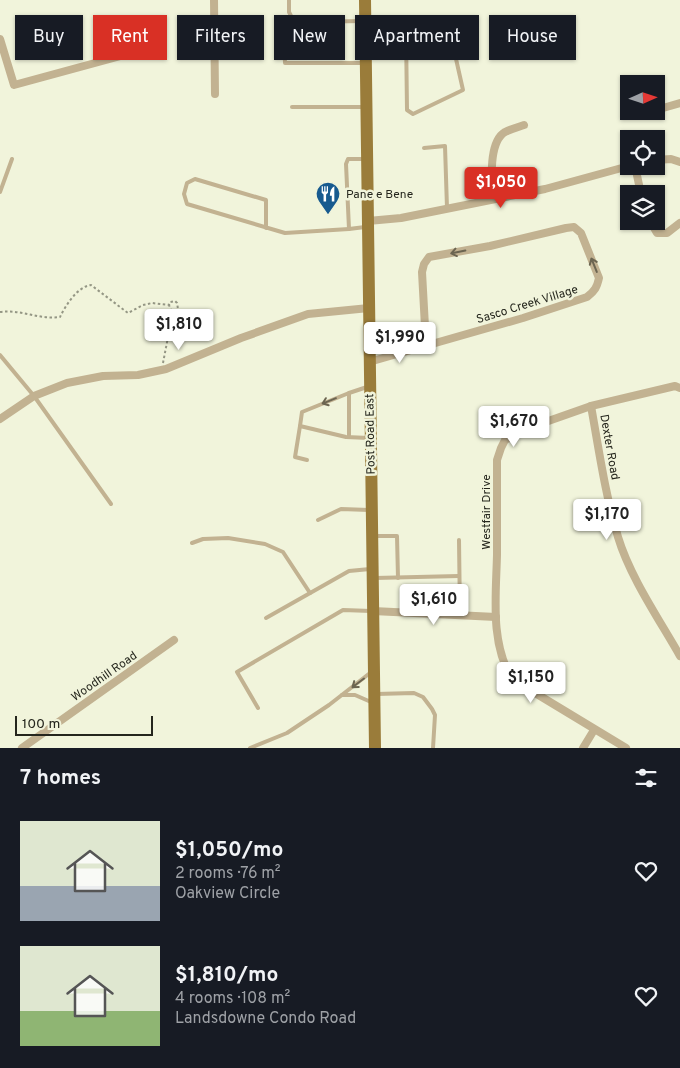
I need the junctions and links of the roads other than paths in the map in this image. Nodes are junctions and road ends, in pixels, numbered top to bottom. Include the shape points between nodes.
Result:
1 (214, 0) edge
2 (289, 0) edge
3 (365, 0) edge
4 (365, 15) edge
5 (355, 26) edge
6 (406, 32) joint
7 (0, 39) edge
8 (106, 60) edge
9 (285, 60) edge
10 (366, 60) edge
11 (366, 63) junction
12 (215, 94) dead end
13 (680, 103) edge
14 (366, 107) junction
15 (665, 107) edge
16 (292, 108) dead end
17 (524, 125) dead end
18 (424, 148) dead end
19 (12, 159) dead end
20 (367, 159) junction
21 (665, 159) edge
22 (680, 162) edge
23 (620, 168) edge
24 (0, 192) edge
25 (492, 199) junction
26 (447, 208) junction
27 (680, 223) edge
28 (368, 224) junction
29 (266, 228) junction
30 (349, 229) junction
31 (655, 230) edge
32 (368, 308) junction
33 (426, 345) junction
34 (0, 354) edge
35 (369, 362) junction
36 (369, 386) junction
37 (680, 388) edge
38 (349, 393) junction
39 (34, 396) junction
40 (590, 406) junction
41 (0, 418) edge
42 (300, 426) junction
43 (349, 437) junction
44 (370, 438) junction
45 (306, 460) dead end
46 (111, 504) dead end
47 (371, 510) junction
48 (318, 520) dead end
49 (371, 536) junction
50 (459, 540) dead end
51 (192, 543) dead end
52 (372, 574) junction
53 (460, 576) junction
54 (398, 578) junction
55 (310, 593) junction
56 (373, 612) junction
57 (460, 616) junction
58 (496, 617) junction
59 (266, 618) dead end
60 (174, 640) dead end
61 (680, 656) edge
62 (374, 670) junction
63 (342, 695) junction
64 (375, 699) junction
65 (258, 708) dead end
66 (594, 730) junction
67 (22, 748) edge
68 (250, 748) edge
69 (375, 748) edge
70 (434, 748) edge
71 (584, 748) edge
72 (626, 748) edge

1 - 12 street
2 - 5 lane via 293,20
3 - 4 main road, Post Road East
6 - 6 lane via 407,110 413,114 463,90 454,50 430,45
7 - 8 street via 14,85
9 - 11 lane via 285,63
10 - 11 main road, Post Road East
11 - 14 main road, Post Road East
13 - 15 street
14 - 16 lane
14 - 20 main road, Post Road East
17 - 25 street via 504,132 496,142 492,161
18 - 26 lane via 445,146
19 - 24 lane
20 - 28 main road, Post Road East
20 - 30 lane via 348,159 346,164
21 - 22 street
23 - 25 street via 545,189
25 - 26 street
26 - 28 street
27 - 31 street via 667,233
28 - 30 lane
28 - 32 main road, Post Road East
29 - 29 lane via 187,204 184,194 187,183 195,180 266,200
29 - 30 lane via 285,234
32 - 35 main road, Post Road East
32 - 39 street via 308,314 166,368 138,375 67,382
33 -> 33 street, Sasco Creek Village via 523,318 594,292 599,278 581,233 574,227 566,228 429,258 422,272
33 - 35 street, Sasco Creek Village
34 - 39 lane
35 - 36 main road, Post Road East
36 - 38 lane
36 - 44 main road, Post Road East
37 - 40 street, Westfair Drive via 675,386
38 -> 42 lane via 302,412
38 - 43 lane
39 - 41 street
39 - 46 lane
40 - 58 street, Westfair Drive via 517,434 506,440 501,448 497,460
40 - 61 street, Dexter Road via 618,538 632,572
42 - 43 lane
42 - 45 lane via 295,457
43 - 44 lane
44 - 47 main road, Post Road East
47 - 48 lane via 341,510
47 - 49 main road, Post Road East
49 - 52 main road, Post Road East
49 - 54 lane via 397,536
50 - 53 lane
51 - 55 lane via 228,538 265,544 286,556
52 - 54 lane
52 - 55 lane via 349,571
52 - 56 main road, Post Road East
53 - 54 lane
53 - 57 lane
55 - 59 lane
56 - 57 street
56 - 62 main road, Post Road East
56 - 65 lane via 343,610 237,672
57 - 58 street
58 - 66 street, Westfair Drive via 501,657 512,679
60 - 67 street, Woodhill Road
62 -> 63 lane
62 - 64 main road, Post Road East
63 - 64 lane
63 - 68 lane via 287,733
64 - 69 main road, Post Road East
64 - 70 lane via 414,693 423,697 435,715
66 - 71 street
66 - 72 street, Westfair Drive

